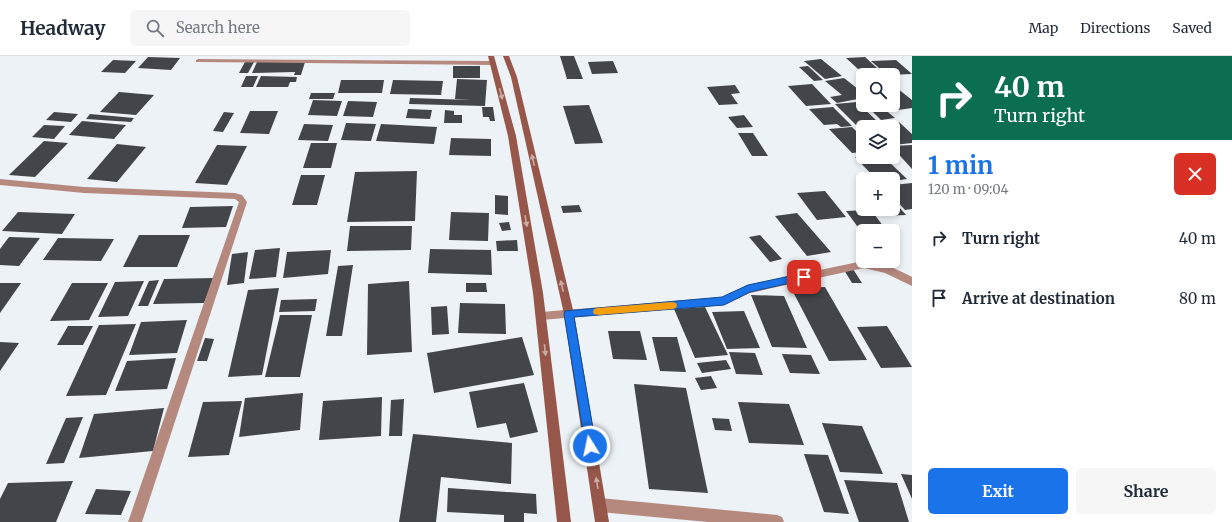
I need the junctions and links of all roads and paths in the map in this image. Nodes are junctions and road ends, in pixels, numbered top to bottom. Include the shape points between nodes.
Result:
1 (506, 56) edge
2 (492, 59) edge
3 (198, 61) dead end
4 (0, 182) edge
5 (912, 282) edge
6 (568, 314) junction
7 (541, 316) junction
8 (600, 505) junction
9 (135, 522) edge
10 (564, 522) edge
11 (602, 522) edge
12 (777, 522) edge

6 -> 1 street via 514,77
2 - 3 street
2 -> 7 street via 512,136
4 - 9 street via 84,190 235,196 243,202
5 - 6 street via 880,266 864,264 748,289 724,301
6 - 7 street
8 -> 6 street
7 -> 10 street
8 - 11 street
8 - 12 street

